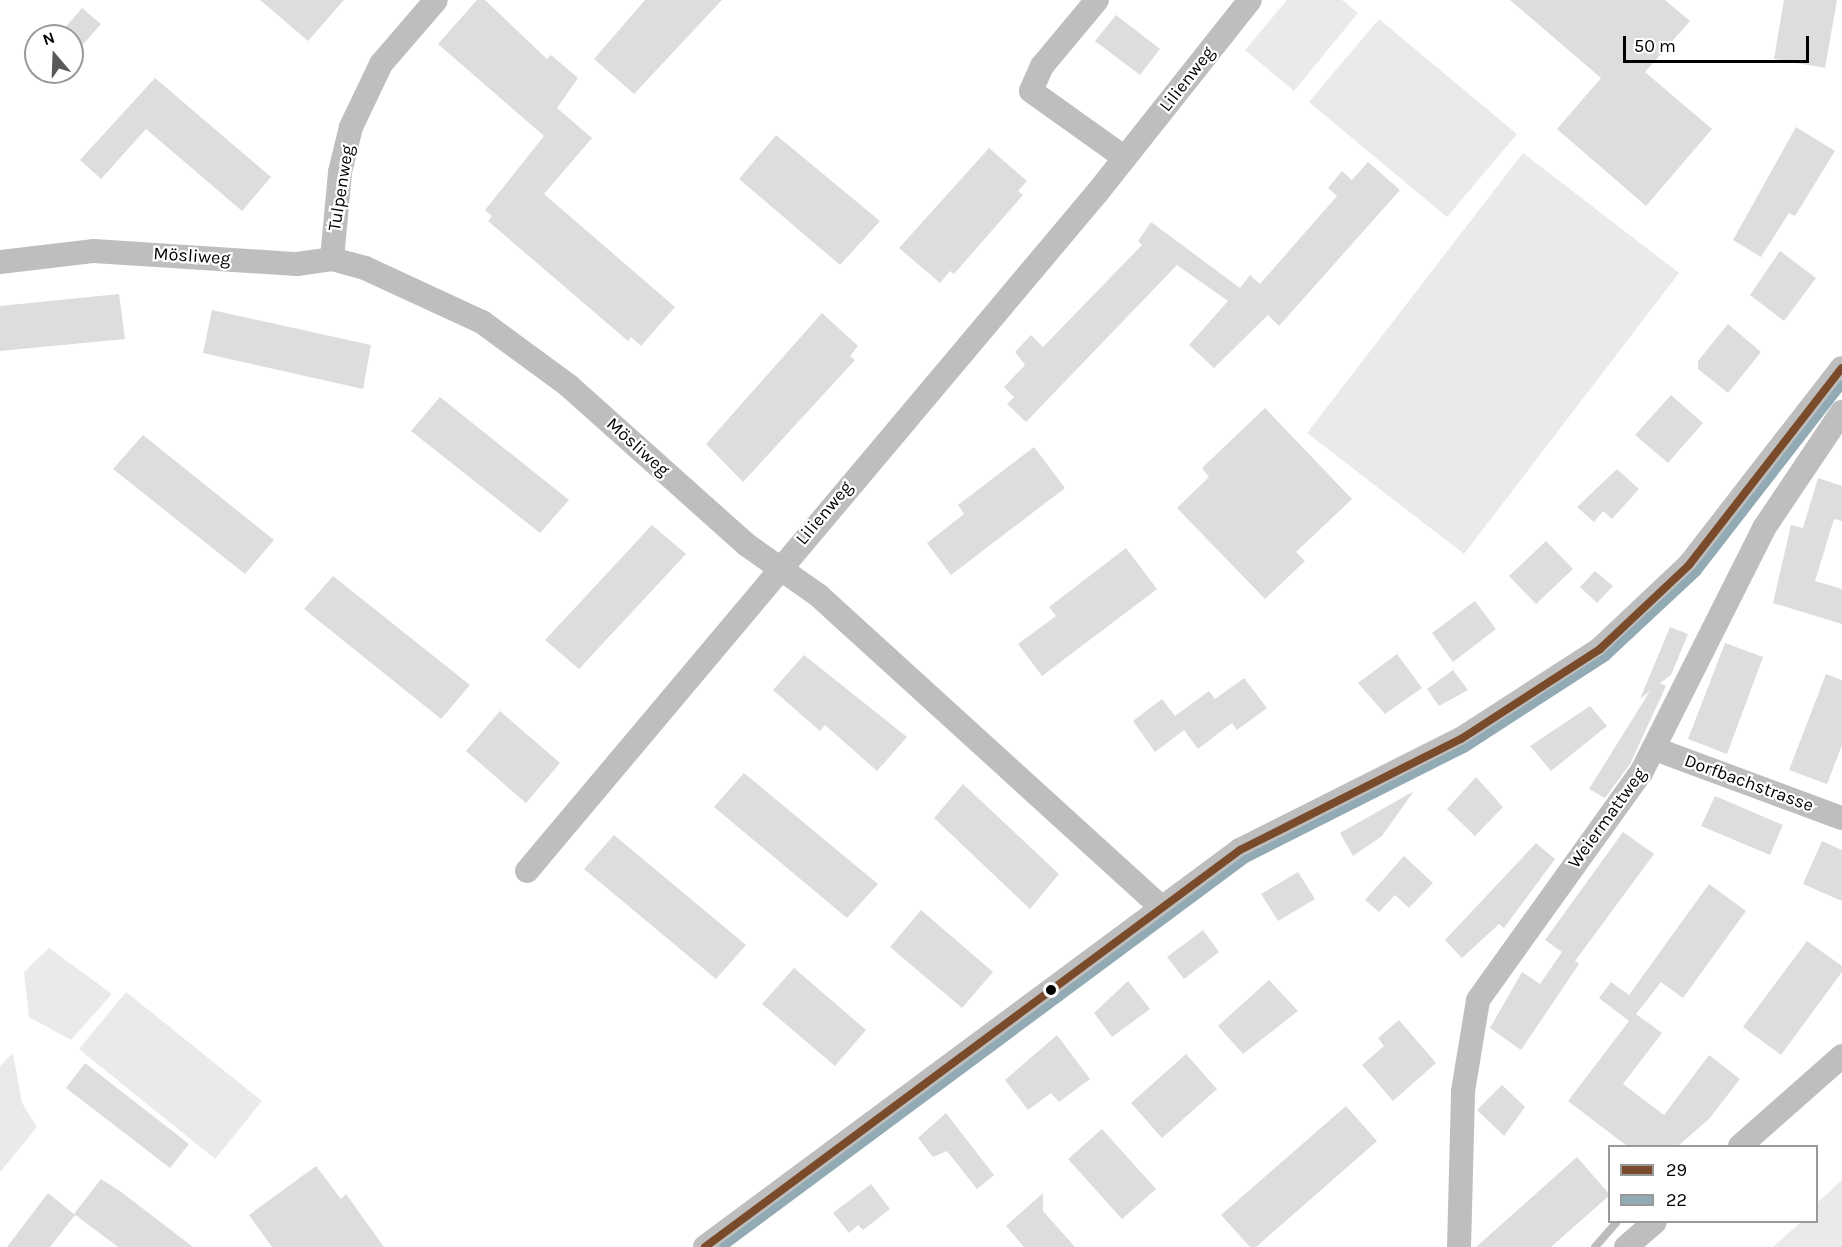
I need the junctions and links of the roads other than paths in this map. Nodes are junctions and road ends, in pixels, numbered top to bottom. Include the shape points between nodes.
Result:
1 (436, 0) edge
2 (1097, 0) edge
3 (1250, 0) edge
4 (1125, 158) junction
5 (332, 259) junction
6 (0, 262) edge
7 (1842, 368) edge
8 (1842, 412) edge
9 (778, 569) junction
10 (1655, 749) junction
11 (1842, 818) edge
12 (527, 871) dead end
13 (1160, 906) junction
14 (1842, 1056) edge
15 (1741, 1145) edge
16 (1653, 1223) edge
17 (705, 1247) edge
18 (1459, 1247) edge
19 (1626, 1247) edge

1 - 5 street, Tulpenweg via 381,64 351,127 340,172
2 - 4 street via 1042,66 1031,91
3 - 4 street, Lilienweg
4 - 9 street, Lilienweg
5 - 6 street, Mösliweg via 297,264 94,250
5 - 9 street, Mösliweg via 445,304 521,348
7 - 13 street via 1689,565 1600,650 1461,739 1261,837
8 - 10 street, Weiermattweg via 1758,538
9 - 12 street, Lilienweg
9 - 13 street, Mösliweg via 818,595
10 - 11 street, Dorfbachstrasse
10 - 18 street, Weiermattweg via 1478,1000 1463,1091
13 - 17 street
14 - 15 street
16 - 19 street

